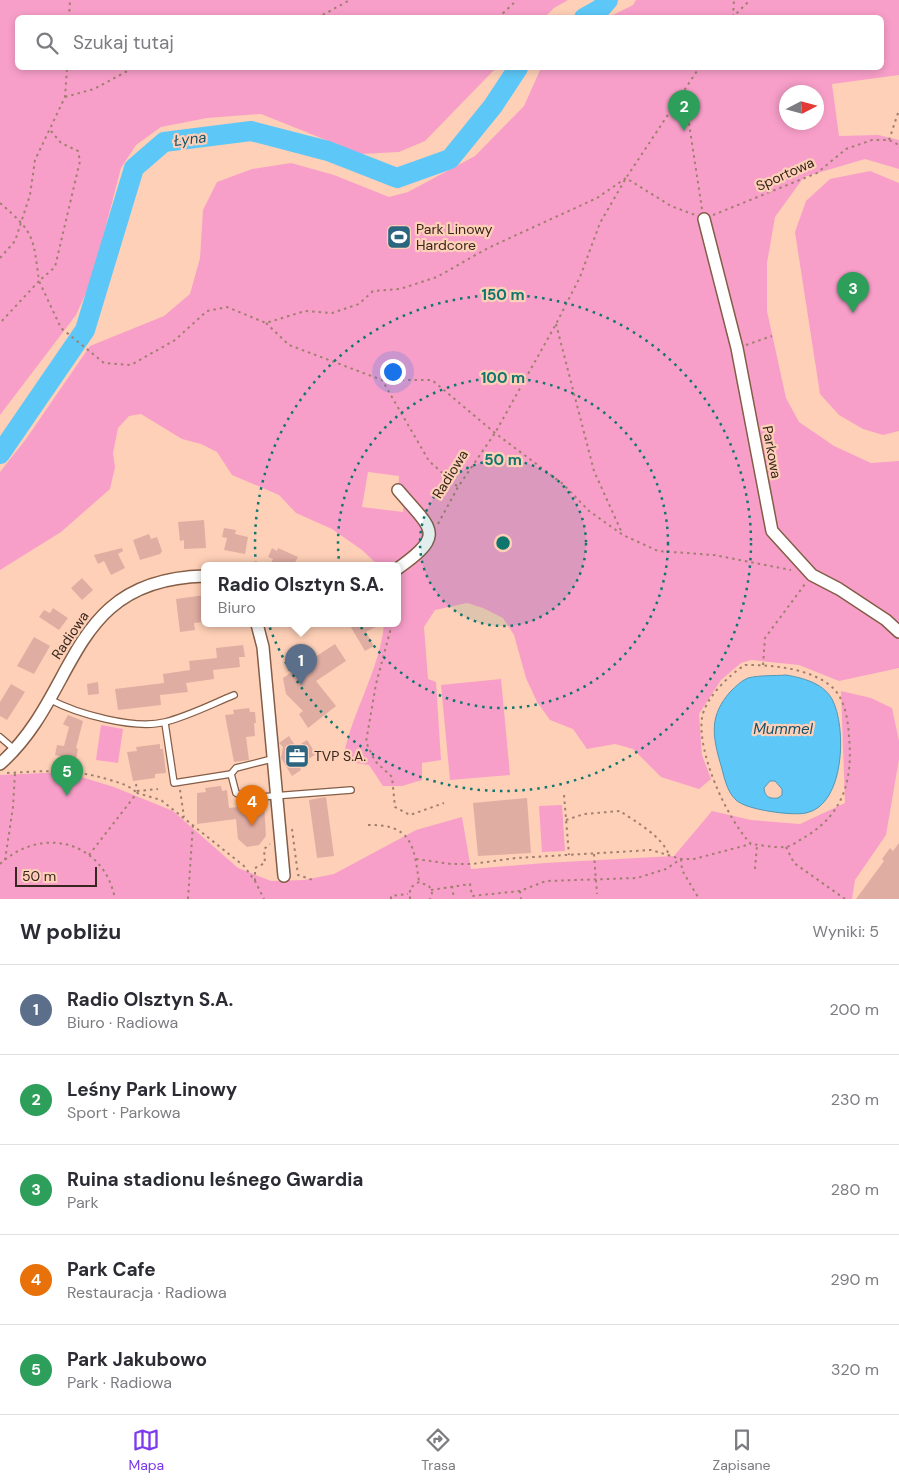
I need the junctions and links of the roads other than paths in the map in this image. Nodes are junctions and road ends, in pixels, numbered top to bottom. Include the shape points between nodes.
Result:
1 (704, 219) road end
2 (398, 490) dead end
3 (401, 566) edge
4 (201, 576) edge
5 (258, 627) edge
6 (899, 632) edge
7 (234, 695) dead end
8 (49, 698) junction
9 (165, 723) junction
10 (0, 736) edge
11 (16, 750) junction
12 (272, 759) junction
13 (0, 764) edge
14 (231, 774) junction
15 (351, 790) dead end
16 (276, 794) junction
17 (284, 876) dead end

1 - 6 street, Parkowa via 737,348 772,531 812,575 839,589
2 - 3 street via 429,526 431,536 427,545
4 - 8 street, Radiowa via 166,579 136,590 98,618 74,652
5 - 12 street via 263,647
7 - 9 lane
8 - 9 lane via 97,718
8 - 11 street, Radiowa
9 - 14 lane via 174,783
10 - 11 lane
11 - 13 street, Radiowa
12 - 14 lane via 236,768
12 - 16 street
14 - 16 lane via 236,793 246,798
15 - 16 lane
16 - 17 street

